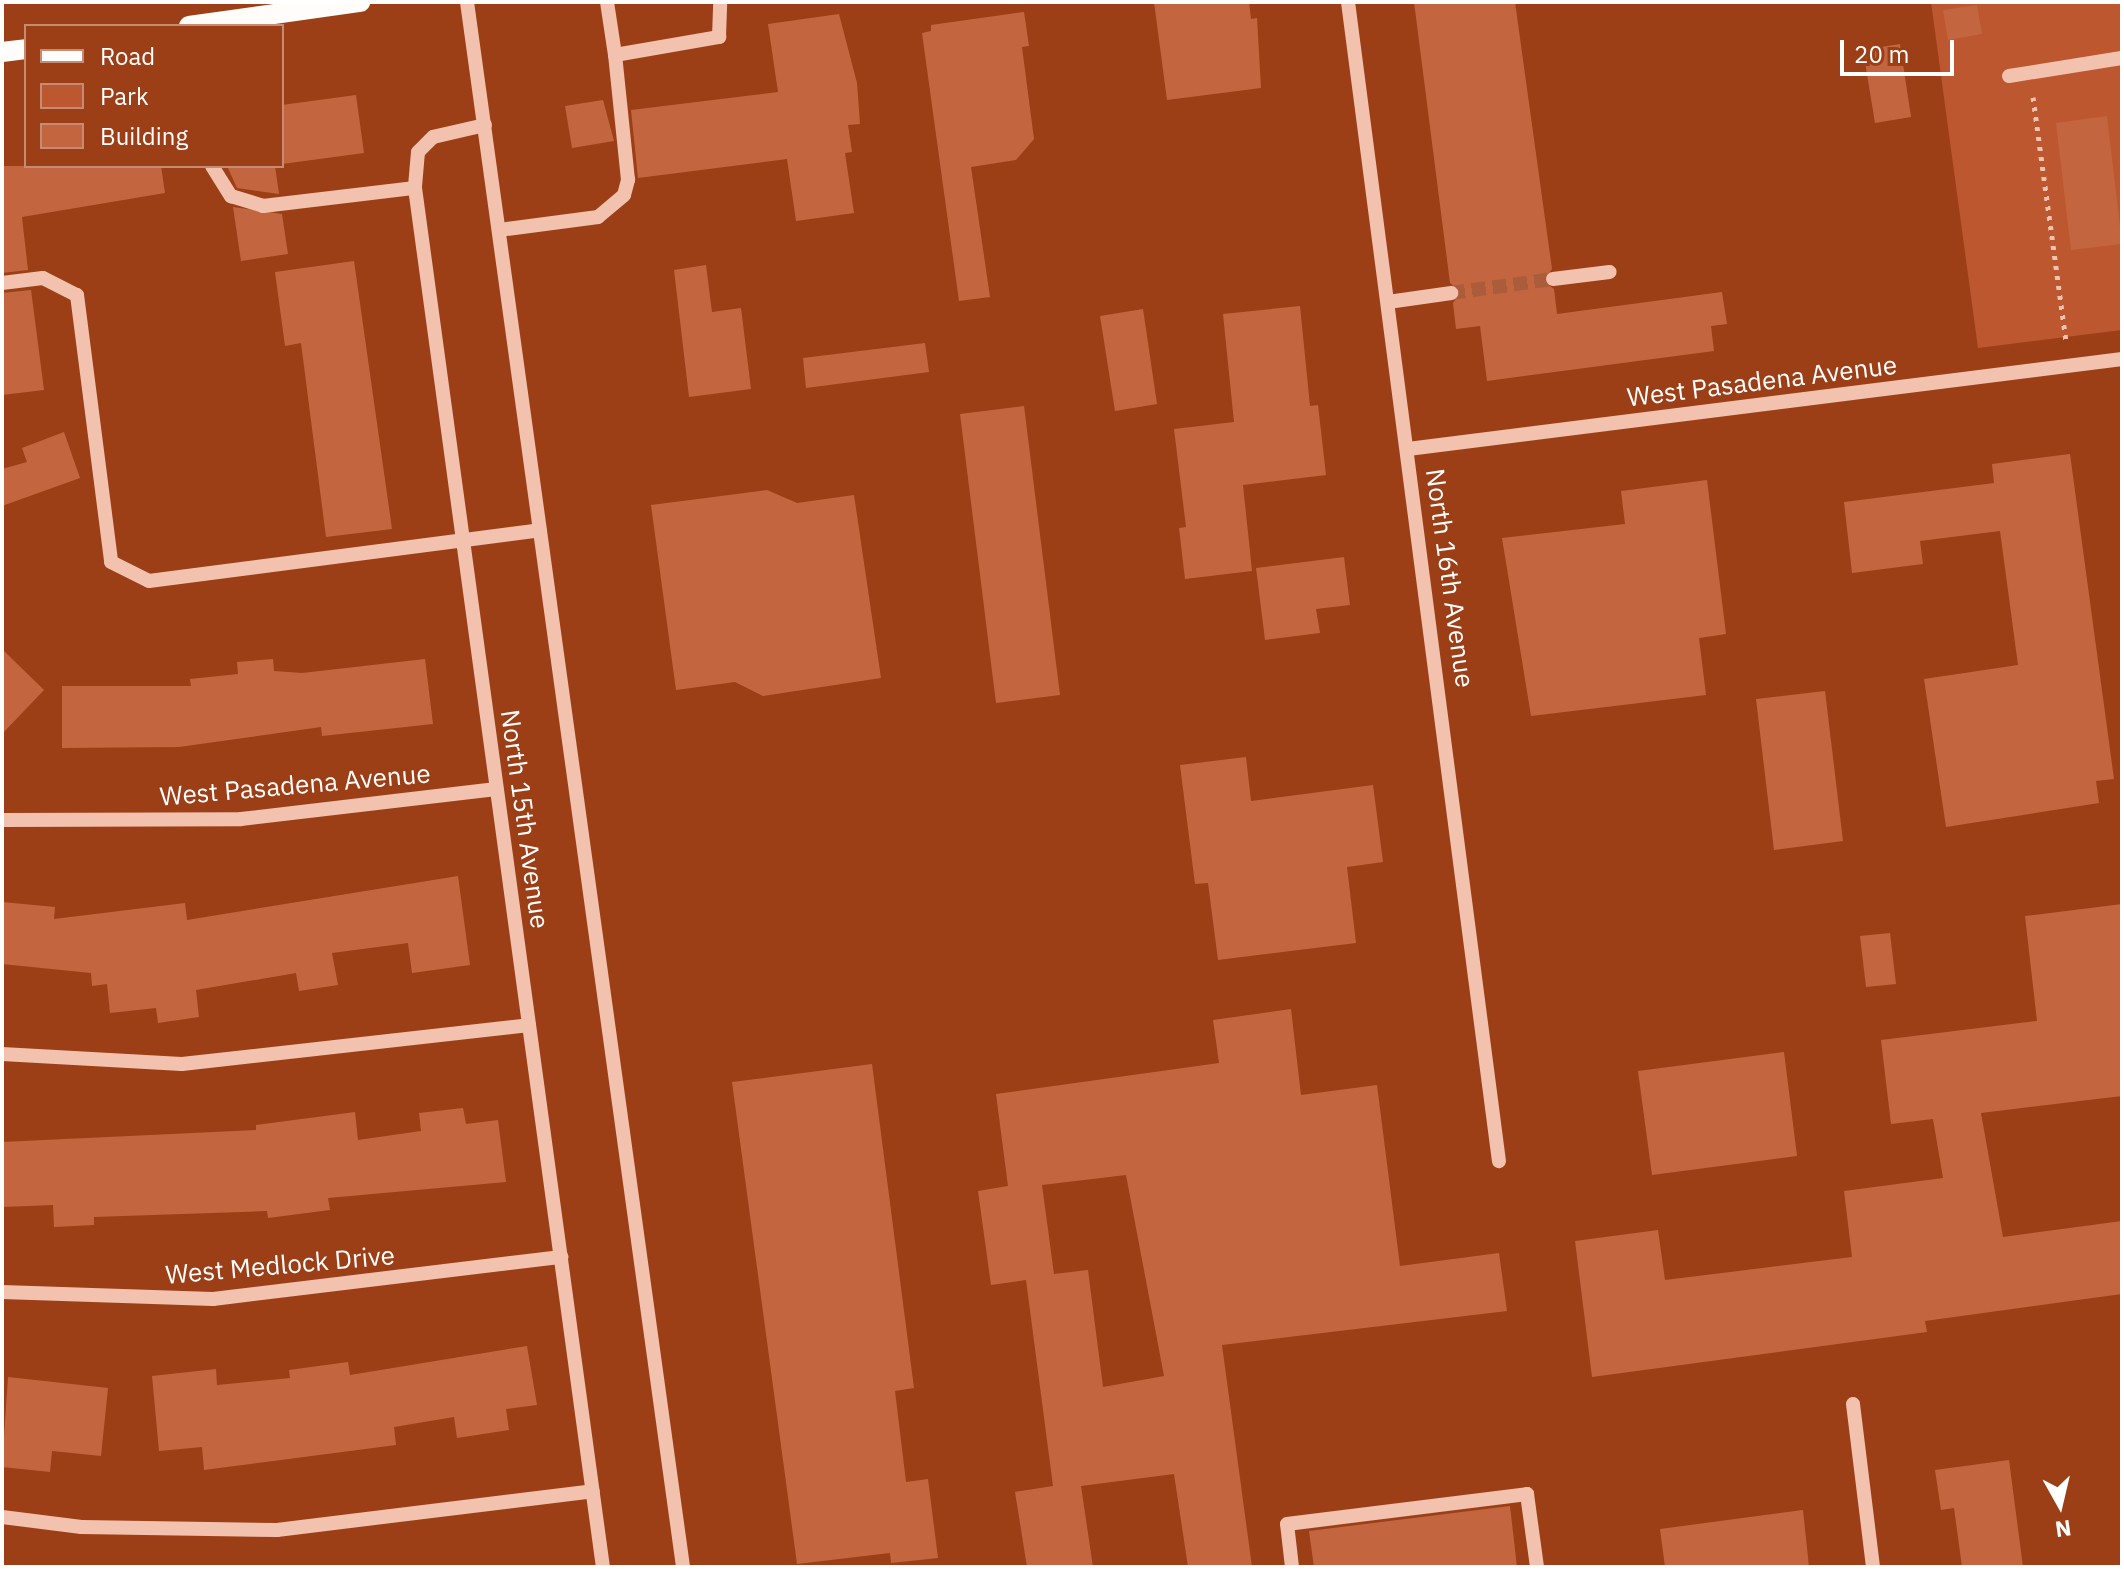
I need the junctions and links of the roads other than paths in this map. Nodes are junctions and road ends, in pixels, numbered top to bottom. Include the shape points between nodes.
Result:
1 (360, 2) edge
2 (467, 2) edge
3 (607, 2) edge
4 (720, 2) edge
5 (1348, 2) edge
6 (205, 24) edge
7 (24, 49) edge
8 (2, 52) edge
9 (615, 55) junction
10 (2122, 58) edge
11 (2009, 76) dead end
12 (485, 125) junction
13 (213, 168) edge
14 (415, 188) junction
15 (499, 230) junction
16 (1610, 272) dead end
17 (1553, 279) tunnel mouth
18 (2, 283) edge
19 (1451, 293) tunnel mouth
20 (1388, 302) junction
21 (2122, 359) edge
22 (1408, 449) junction
23 (540, 530) junction
24 (464, 541) junction
25 (496, 789) junction
26 (2, 820) edge
27 (529, 1025) junction
28 (2, 1054) edge
29 (1499, 1161) dead end
30 (561, 1257) junction
31 (2, 1292) edge
32 (1853, 1404) dead end
33 (593, 1491) junction
34 (2, 1517) edge
35 (603, 1567) edge
36 (683, 1567) edge
37 (1292, 1567) edge
38 (1537, 1567) edge
39 (1873, 1567) edge

1 - 6 main road
2 - 12 street, North 15th Avenue
3 - 9 street
4 - 9 street via 719,37
5 - 20 street, North 16th Avenue
7 - 8 main road
9 - 15 street via 628,180 624,195 598,217
10 - 11 street
12 - 14 street, North 15th Avenue via 433,137 418,152
12 - 15 street, North 15th Avenue
13 - 14 street via 231,196 263,206
14 - 24 street, North 15th Avenue
15 - 23 street, North 15th Avenue
16 - 17 street
18 - 24 street via 43,278 77,295 111,562 149,581
19 - 20 street
20 - 22 street, North 16th Avenue
21 - 22 street, West Pasadena Avenue
22 - 29 street, North 16th Avenue
23 - 24 street
23 - 36 street, North 15th Avenue
24 - 25 street, North 15th Avenue
25 - 26 street, West Pasadena Avenue via 241,819
25 - 27 street, North 15th Avenue
27 - 28 street via 182,1064
27 - 30 street, North 15th Avenue
30 - 31 street, West Medlock Drive via 213,1299
30 - 33 street, North 15th Avenue
32 - 39 street
33 - 34 street via 277,1530 81,1527
33 - 35 street, North 15th Avenue
37 - 38 street via 1287,1524 1527,1494

